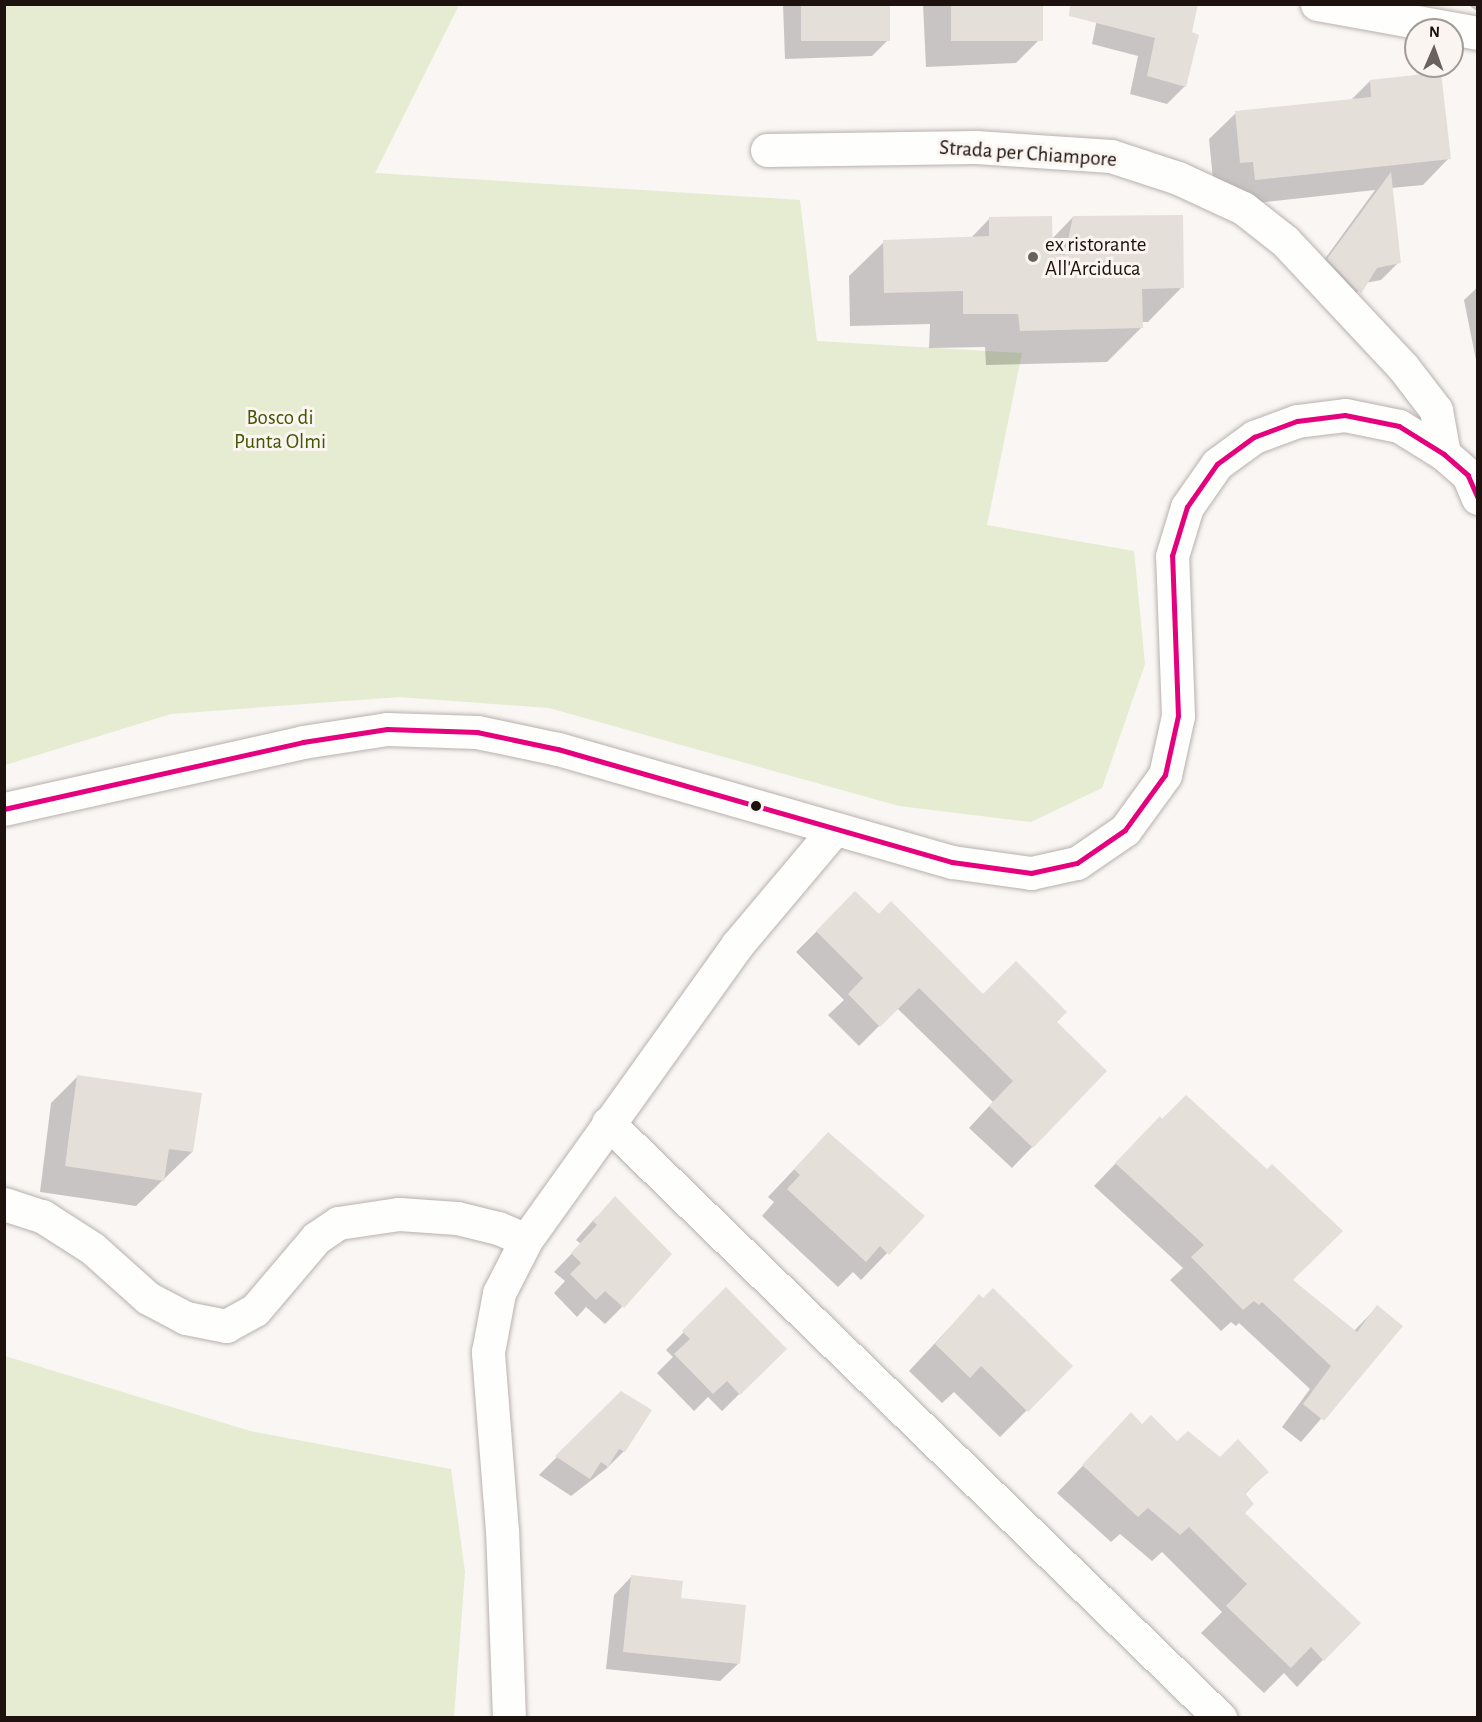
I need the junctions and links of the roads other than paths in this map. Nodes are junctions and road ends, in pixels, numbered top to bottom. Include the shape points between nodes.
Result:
1 (1317, 4) edge
2 (1478, 33) edge
3 (767, 150) dead end
4 (1444, 454) junction
5 (1478, 498) edge
6 (4, 809) edge
7 (834, 830) junction
8 (608, 1123) junction
9 (4, 1204) edge
10 (526, 1240) junction
11 (509, 1718) edge
12 (1220, 1718) edge

1 - 2 street
3 - 4 street, Strada per Chiampore via 976,147 1111,156 1178,178 1243,208 1285,241 1403,367 1436,410
4 - 5 street via 1468,475
4 - 7 street via 1399,426 1345,415 1298,421 1254,437 1217,464 1187,507 1172,556 1178,716 1165,775 1125,830 1077,863 1031,873 952,862
6 - 7 street via 303,742 387,729 477,732 558,749
7 - 8 street via 736,945
8 - 10 street
8 - 12 street
9 - 10 street via 42,1216 92,1248 148,1298 186,1318 225,1326 255,1310 315,1238 338,1223 399,1214 457,1218
10 - 11 street via 499,1293 488,1352 502,1531

